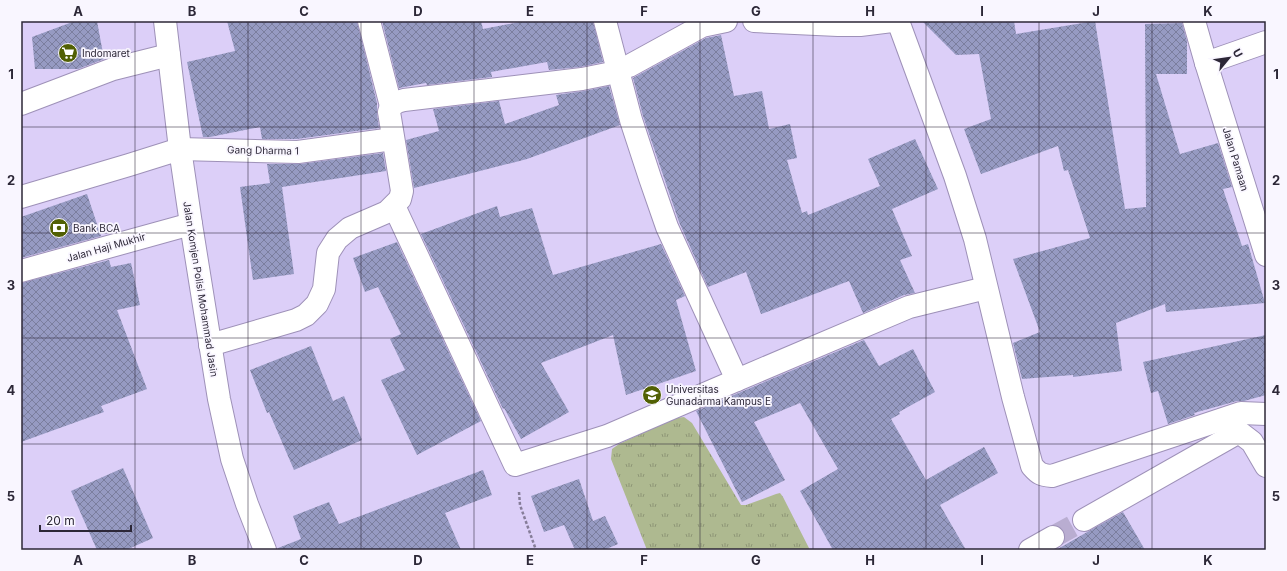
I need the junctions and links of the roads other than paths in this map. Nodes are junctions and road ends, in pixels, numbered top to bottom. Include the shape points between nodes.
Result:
1 (165, 21) edge
2 (369, 21) edge
3 (605, 21) edge
4 (726, 21) edge
5 (754, 21) edge
6 (892, 21) edge
7 (898, 21) edge
8 (1194, 21) edge
9 (1266, 42) edge
10 (169, 55) junction
11 (1206, 63) junction
12 (618, 69) junction
13 (21, 104) edge
14 (391, 106) junction
15 (393, 139) junction
16 (180, 149) junction
17 (21, 197) edge
18 (394, 206) junction
19 (191, 224) junction
20 (1266, 255) edge
21 (21, 271) edge
22 (986, 288) junction
23 (210, 345) junction
24 (736, 380) junction
25 (1266, 414) edge
26 (1266, 466) edge
27 (1084, 520) tunnel mouth
28 (1054, 537) tunnel mouth
29 (265, 550) edge
30 (1030, 550) edge

1 - 10 street, Jalan Komjen Polisi Mohammad Jasin
2 - 14 street
3 - 12 street
4 - 12 street via 702,26 640,61
5 - 6 street via 838,25
7 - 22 street via 955,176 975,239
8 - 11 street, Jalan Pamaan
9 - 11 street
10 - 13 street via 113,69
10 - 16 street, Jalan Komjen Polisi Mohammad Jasin
11 - 20 street, Jalan Pamaan
12 - 14 street via 582,79 404,100
12 - 24 street via 667,227
14 - 15 street via 389,119
15 - 16 street, Gang Dharma 1 via 298,152
15 - 18 street via 402,190 400,199
16 - 17 street, Gang Dharma 1
16 - 19 street, Jalan Komjen Polisi Mohammad Jasin
18 - 23 street via 388,212 350,228 337,239 328,253 324,288 317,304 306,315
18 - 24 street via 515,466 607,436
19 - 21 street, Jalan Haji Mukhir
19 - 23 street, Jalan Komjen Polisi Mohammad Jasin
22 - 24 street via 910,307
22 - 25 street via 1032,466 1039,473 1052,476 1241,413
23 - 29 street, Jalan Komjen Polisi Mohammad Jasin via 232,459
26 - 27 street via 1252,442 1239,432
28 - 30 street

